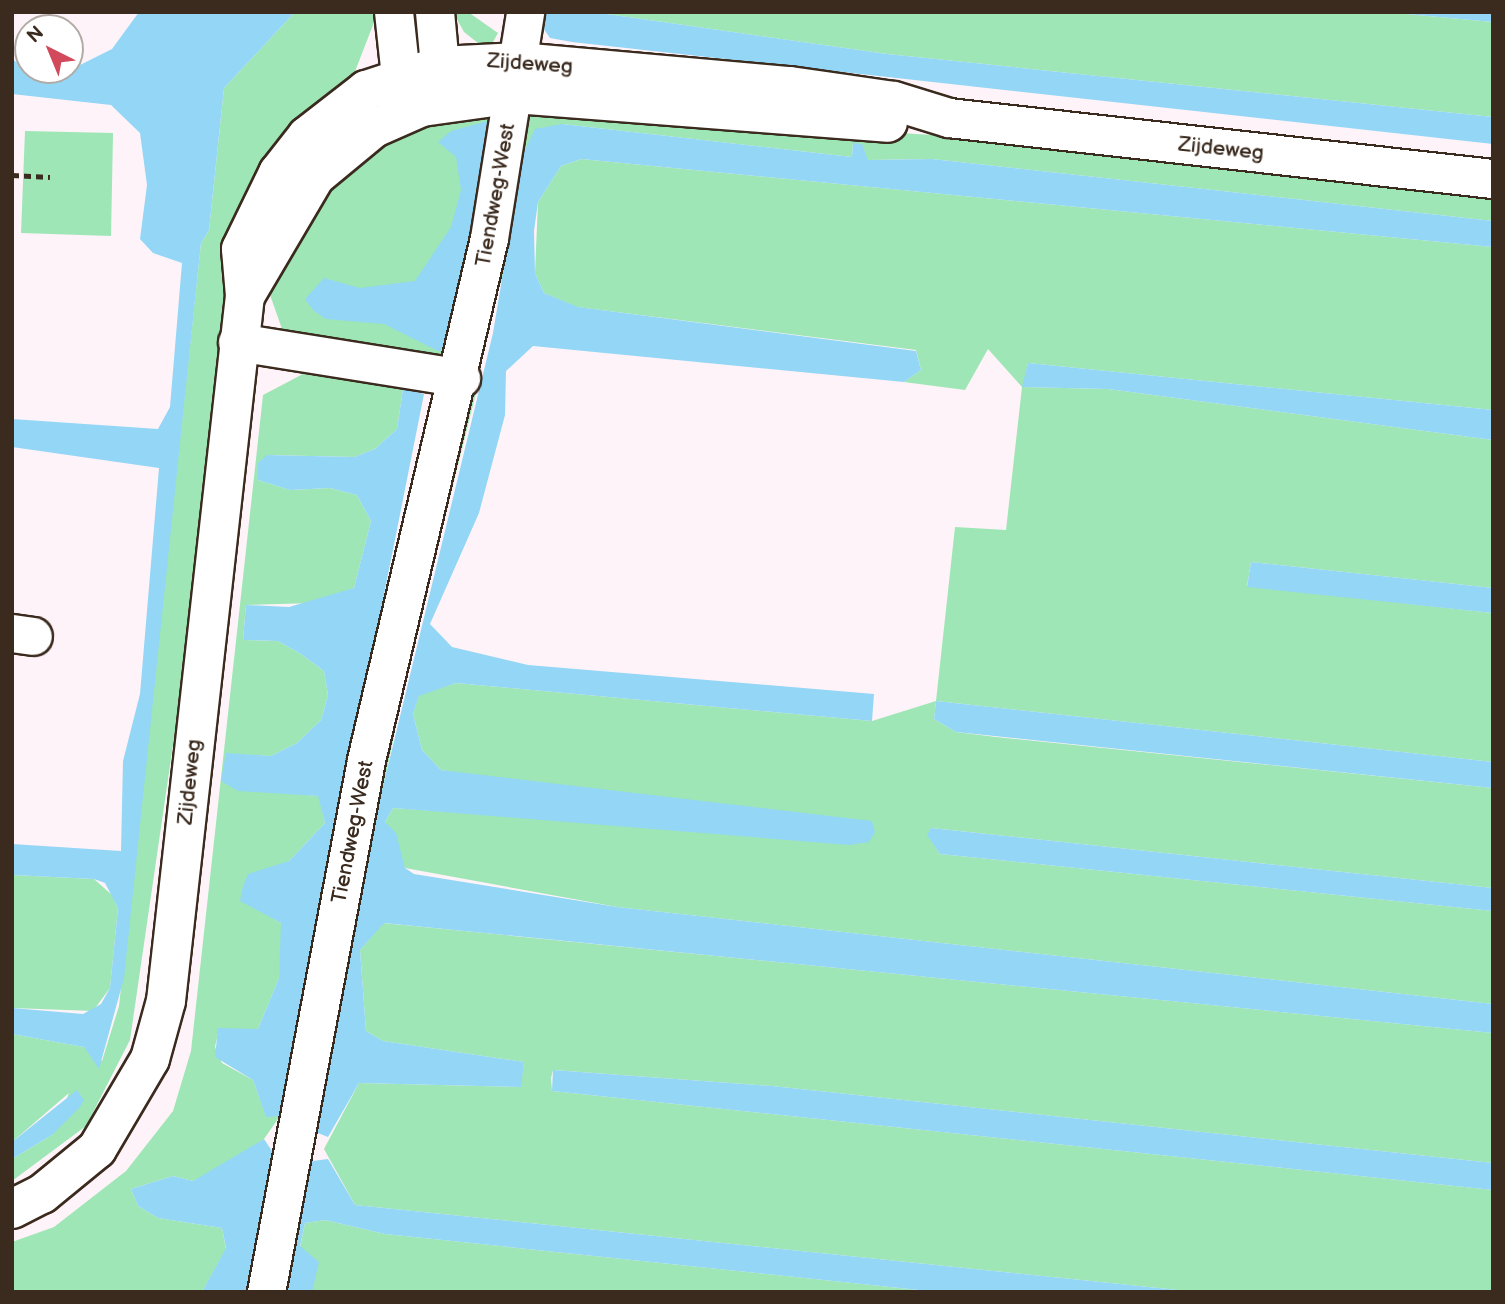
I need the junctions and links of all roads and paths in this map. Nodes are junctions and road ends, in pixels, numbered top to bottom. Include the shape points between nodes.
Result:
1 (394, 12) edge
2 (435, 12) edge
3 (525, 12) edge
4 (440, 66) junction
5 (401, 76) junction
6 (517, 78) junction
7 (422, 107) junction
8 (12, 175) edge
9 (50, 177) dead end
10 (1493, 179) edge
11 (245, 296) junction
12 (237, 342) junction
13 (461, 377) junction
14 (12, 1209) edge
15 (266, 1292) edge

1 - 5 main road
2 - 4 main road
3 - 6 street, Tiendweg-West
4 - 5 main road, Zijdeweg
4 - 6 main road, Zijdeweg
4 - 7 main road
5 - 7 main road
5 - 11 main road, Zijdeweg via 338,110 278,173 240,249
6 - 7 main road, Zijdeweg
6 - 10 main road, Zijdeweg via 790,86 894,101 949,118
6 - 13 street, Tiendweg-West
7 - 11 main road, Zijdeweg via 373,128 315,177
8 - 9 path
11 - 12 main road, Zijdeweg
12 - 13 street
12 - 14 main road, Zijdeweg via 166,1001 132,1100 97,1149 42,1194
13 - 15 street, Tiendweg-West via 366,760

